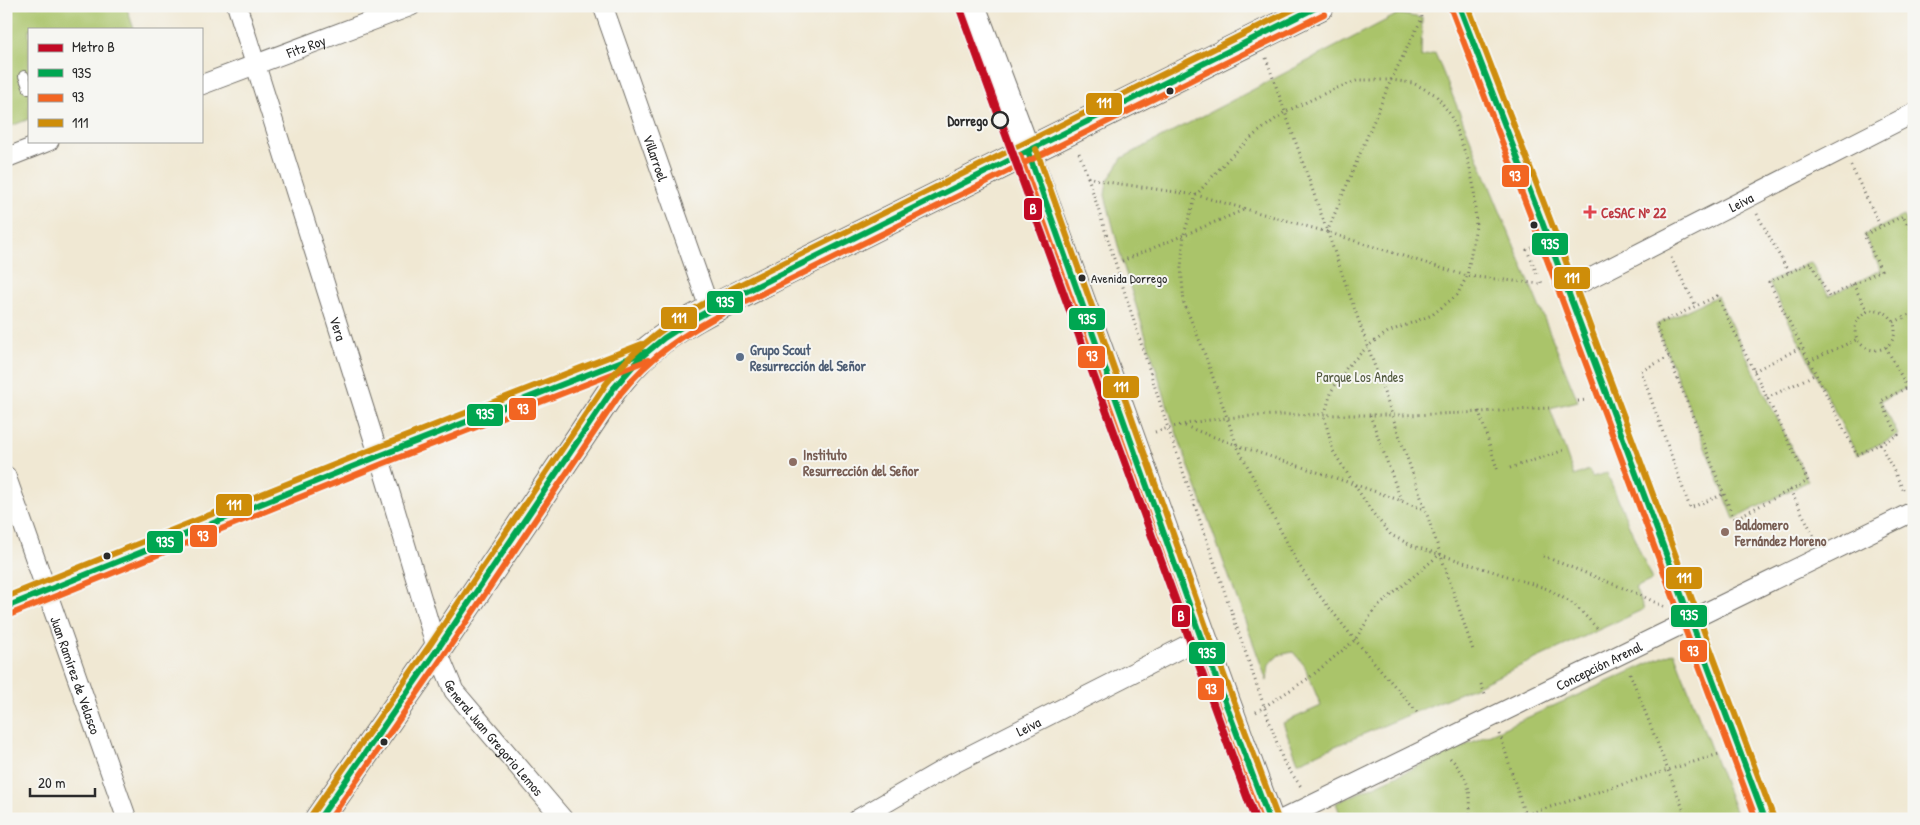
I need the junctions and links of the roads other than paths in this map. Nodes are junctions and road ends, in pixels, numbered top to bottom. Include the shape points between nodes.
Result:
1 (237, 6) edge
2 (411, 6) edge
3 (603, 6) edge
4 (971, 6) edge
5 (1320, 6) edge
6 (1459, 6) edge
7 (255, 64) junction
8 (24, 76) dead end
9 (202, 84) edge
10 (28, 86) edge
11 (1914, 113) edge
12 (46, 142) edge
13 (1028, 152) junction
14 (6, 158) edge
15 (1567, 290) junction
16 (710, 310) junction
17 (648, 350) junction
18 (379, 456) junction
19 (6, 476) edge
20 (1910, 503) edge
21 (47, 591) junction
22 (6, 607) edge
23 (1690, 620) junction
24 (1202, 638) junction
25 (437, 650) junction
26 (127, 819) edge
27 (319, 819) edge
28 (563, 819) edge
29 (858, 819) edge
30 (1269, 819) edge
31 (1282, 819) edge
32 (1765, 819) edge

1 - 7 street, Vera
2 - 7 street, Fitz Roy
3 - 16 street, Villarroel
4 - 13 main road
5 - 13 main road
6 - 15 street
7 - 9 street, Fitz Roy
7 - 18 street, Vera
8 - 10 lane
11 - 15 street, Leiva
12 - 14 street
13 - 16 main road
13 - 24 main road
15 - 23 street
16 - 17 main road
17 - 18 street
17 - 25 main road via 613,389
18 - 21 street
18 - 25 street, Vera
19 - 21 street, Juan Ramírez de Velasco
20 - 23 street, Concepción Arenal via 1824,554
21 - 22 street
21 - 26 street, Juan Ramírez de Velasco
23 - 31 street, Concepción Arenal
23 - 32 street
24 - 29 street, Leiva via 951,765
24 - 30 main road
25 - 27 main road
25 - 28 street, General Juan Gregorio Lemos via 454,691

